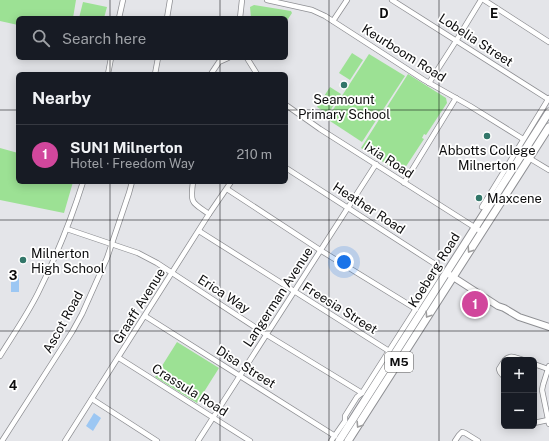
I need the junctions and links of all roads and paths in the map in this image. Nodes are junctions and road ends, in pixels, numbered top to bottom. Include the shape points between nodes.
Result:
1 (123, 0) edge
2 (170, 0) edge
3 (242, 0) edge
4 (267, 0) edge
5 (347, 0) edge
6 (392, 0) edge
7 (481, 0) edge
8 (484, 0) edge
9 (119, 16) edge
10 (167, 16) edge
11 (240, 16) edge
12 (334, 21) junction
13 (456, 41) junction
14 (549, 42) edge
15 (111, 60) edge
16 (158, 60) edge
17 (224, 60) edge
18 (248, 60) edge
19 (108, 72) edge
20 (155, 72) edge
21 (212, 72) edge
22 (256, 72) edge
23 (429, 82) junction
24 (456, 98) junction
25 (549, 99) edge
26 (288, 106) edge
27 (549, 112) edge
28 (549, 127) edge
29 (523, 139) junction
30 (529, 158) junction
31 (376, 164) junction
32 (288, 169) edge
33 (549, 170) edge
34 (404, 183) junction
35 (82, 184) edge
36 (131, 184) edge
37 (193, 184) edge
38 (230, 184) edge
39 (226, 189) junction
40 (482, 207) dead end
41 (348, 208) junction
42 (210, 214) junction
43 (475, 228) junction
44 (67, 229) junction
45 (199, 231) junction
46 (482, 232) junction
47 (112, 244) junction
48 (320, 250) junction
49 (447, 272) junction
50 (172, 273) junction
51 (454, 276) junction
52 (293, 292) junction
53 (416, 309) junction
54 (145, 316) junction
55 (549, 327) edge
56 (266, 335) junction
57 (389, 351) junction
58 (0, 356) edge
59 (118, 358) junction
60 (537, 365) edge
61 (549, 368) edge
62 (240, 376) junction
63 (362, 394) junction
64 (92, 399) junction
65 (214, 417) junction
66 (537, 422) edge
67 (548, 422) edge
68 (337, 438) edge
69 (2, 441) edge
70 (65, 441) edge
71 (157, 441) edge
72 (198, 441) edge
73 (250, 441) edge
74 (331, 441) edge
75 (348, 441) edge
76 (455, 441) edge
77 (478, 441) edge

1 - 9 street
2 - 10 street
3 - 11 street
4 - 12 street, Keurboom Road via 312,10
5 - 12 street
6 - 13 street, Lobelia Street
7 - 13 street
8 - 14 street
12 - 23 street, Keurboom Road
13 - 23 street
13 - 25 street, Lobelia Street
15 - 19 street
16 - 20 street
17 - 21 street
18 - 22 street
23 - 24 street, Keurboom Road
24 - 29 street, Keurboom Road
24 - 34 street
25 - 29 street
26 - 31 street, Ixia Road
27 - 43 main road, Koeberg Road / M5
28 - 30 main road, Koeberg Road / M5
29 - 40 street
30 - 33 street
30 - 46 main road, Koeberg Road / M5
31 - 34 street, Ixia Road
31 - 41 street, Langerman Avenue
32 - 41 street, Heather Road
34 - 43 street, Ixia Road
35 - 44 street
36 - 47 street, Ascot Road
37 - 42 street via 191,194 194,203
38 - 39 street, Graaff Avenue
39 - 42 street, Graaff Avenue
39 - 48 street
41 - 48 street, Langerman Avenue
41 - 53 street, Heather Road via 438,268 438,274
42 - 45 street, Graaff Avenue
43 - 46 street, Ixia Road
43 - 49 main road, Koeberg Road / M5
44 - 47 street, Erica Way
44 - 58 street via 38,293
45 - 50 street, Graaff Avenue
45 - 52 street, Freesia Street
46 -> 51 main road, Koeberg Road / M5
47 - 50 street, Erica Way via 145,256
47 - 69 street, Ascot Road via 72,332
48 - 52 street, Langerman Avenue
48 - 53 street
49 - 51 street
49 - 68 main road, Koeberg Road / M5
50 - 54 street, Graaff Avenue
50 - 56 street, Erica Way
51 - 55 street via 519,317
51 -> 75 main road, Koeberg Road / M5
52 - 56 street, Langerman Avenue
52 - 57 street, Freesia Street
53 - 57 street
54 - 59 street, Graaff Avenue
54 - 62 street, Disa Street
56 - 62 street, Langerman Avenue
56 - 63 street, Erica Way
57 - 63 street
59 - 64 street, Graaff Avenue
59 - 65 street, Crassula Road
60 - 61 street
61 - 67 street via 542,390
62 - 65 street, Langerman Avenue
62 - 68 street, Disa Street
63 - 68 street via 357,397 345,416
64 - 70 street, Graaff Avenue
64 - 71 street
65 - 72 street, Langerman Avenue
65 - 73 street, Crassula Road
66 - 67 street
68 - 74 street
76 - 77 street via 462,432

